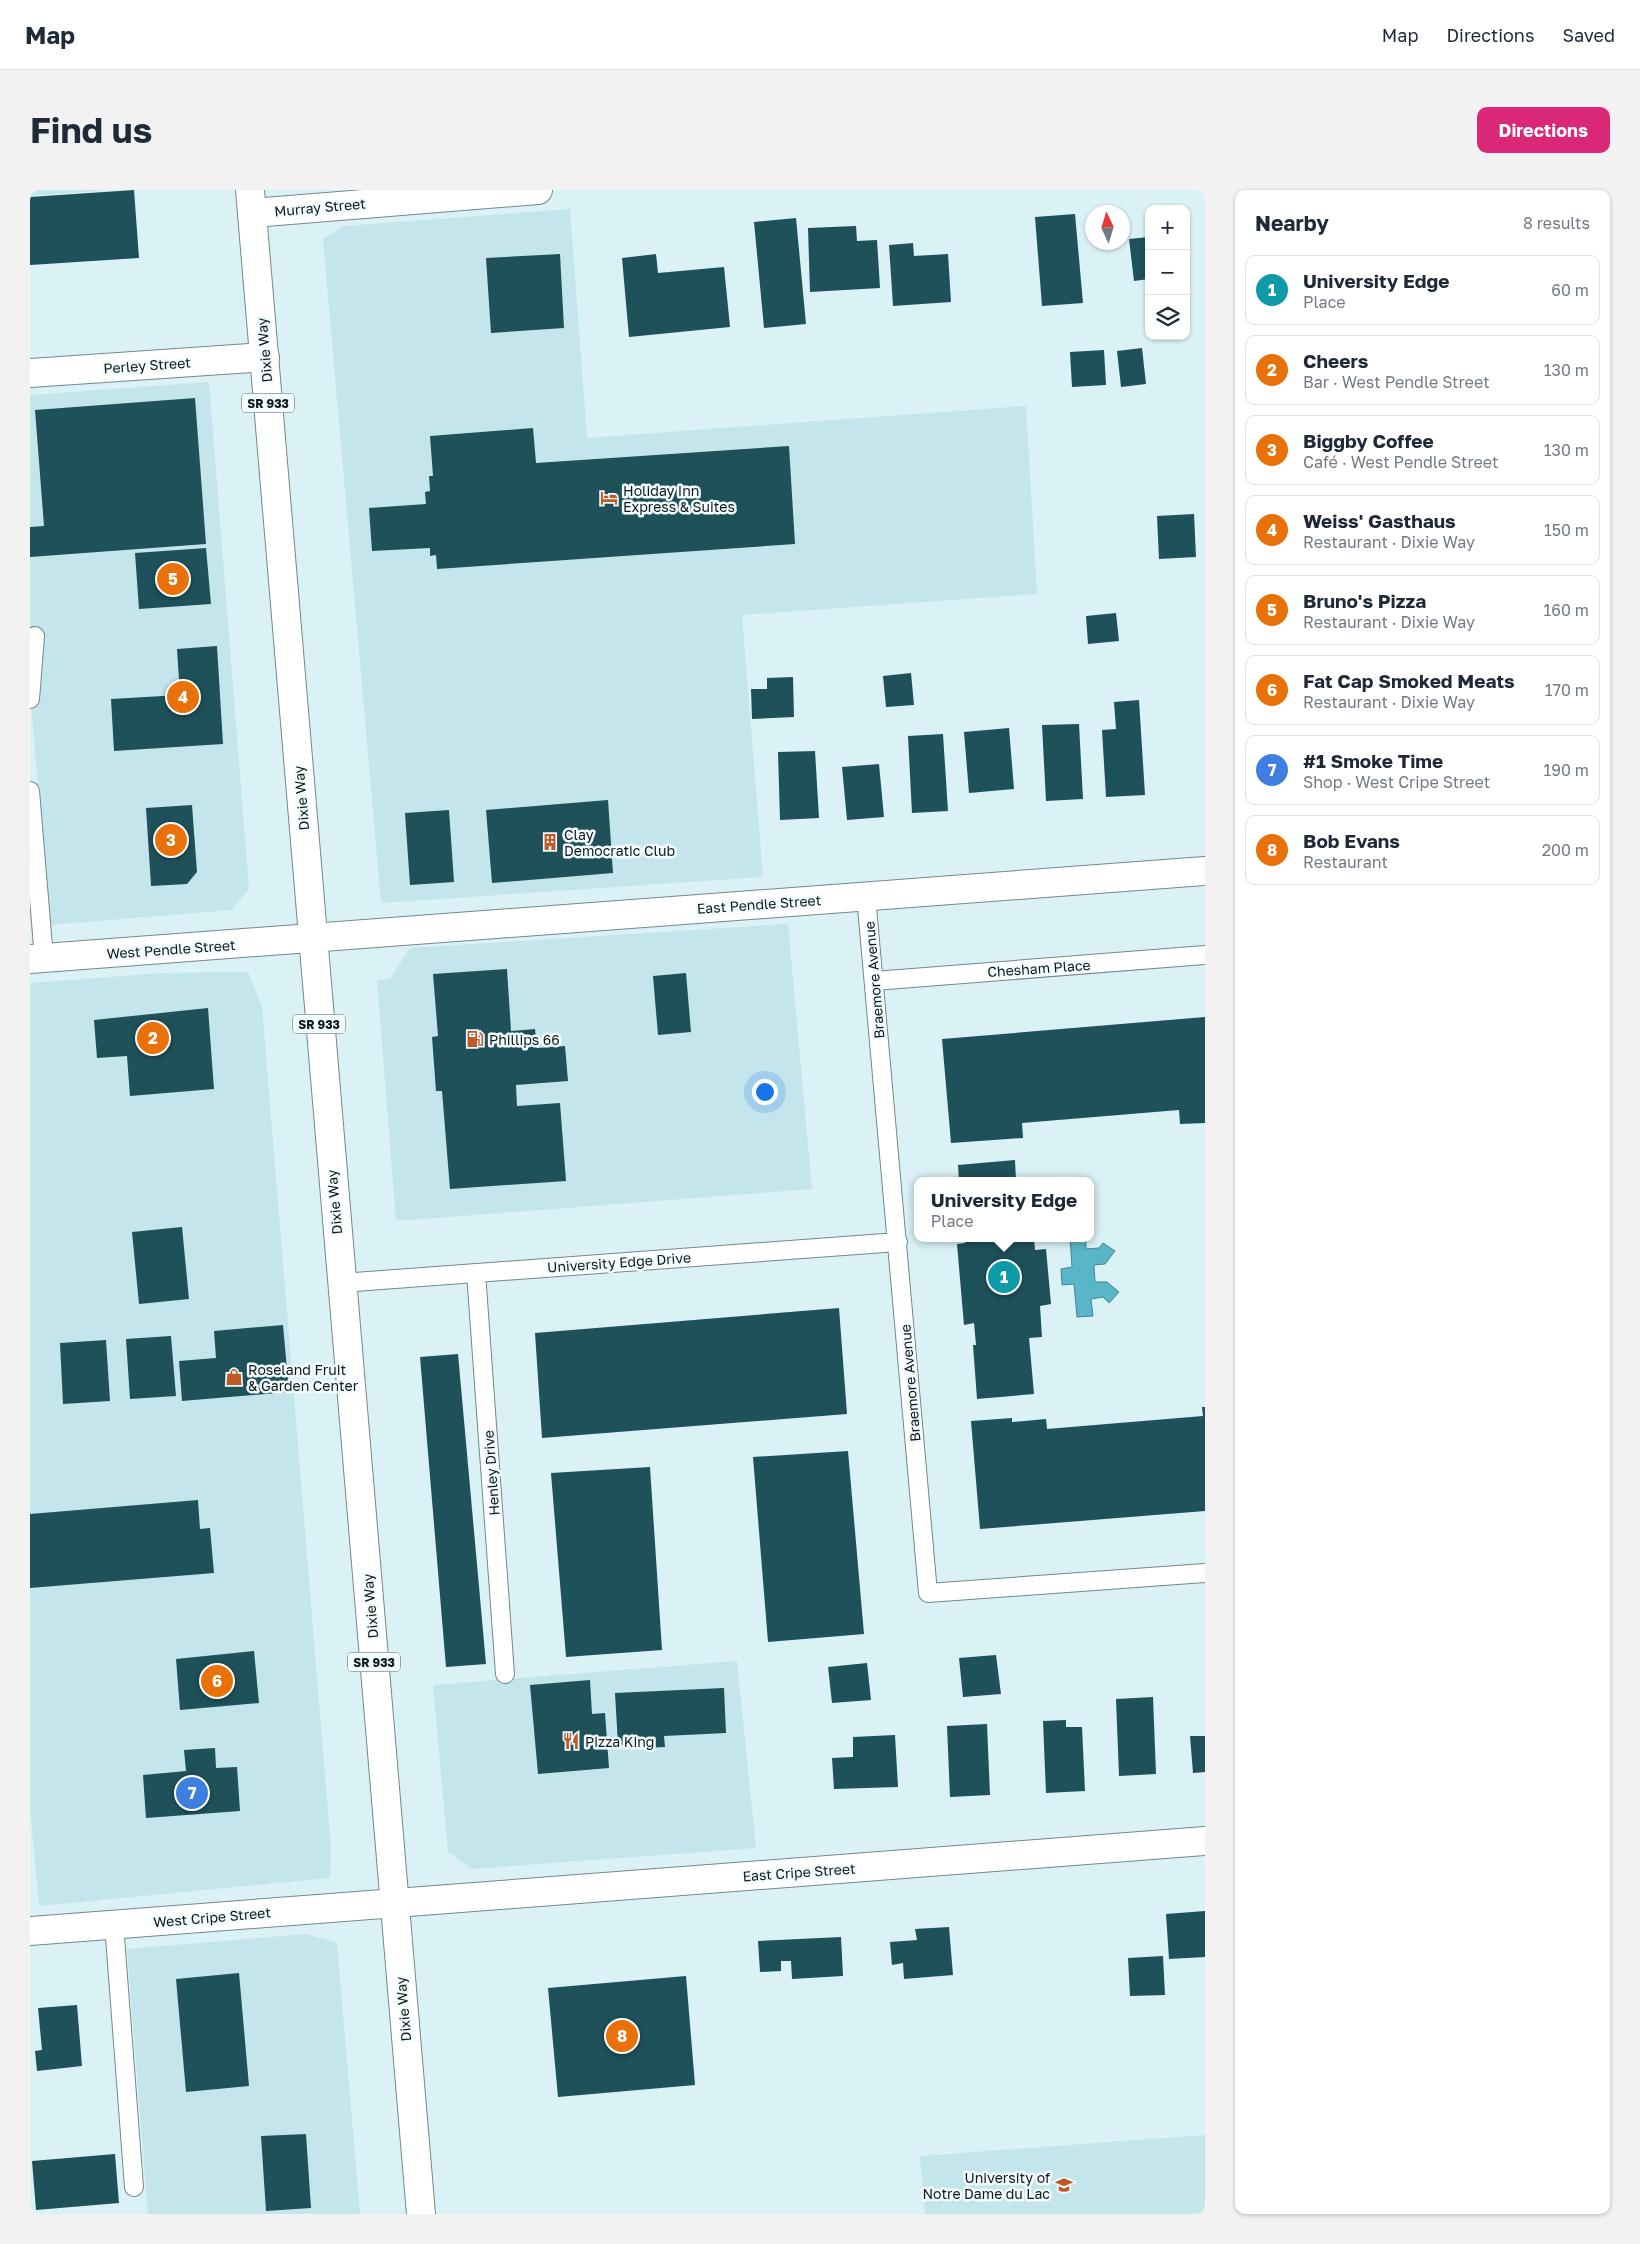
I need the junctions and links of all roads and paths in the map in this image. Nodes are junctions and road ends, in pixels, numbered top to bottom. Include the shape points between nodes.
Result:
1 (538, 190) edge
2 (251, 201) edge
3 (265, 357) junction
4 (30, 373) edge
5 (35, 636) dead end
6 (30, 699) edge
7 (30, 791) edge
8 (1205, 871) edge
9 (866, 896) junction
10 (312, 938) junction
11 (1205, 955) edge
12 (37, 958) edge
13 (874, 980) junction
14 (898, 1242) junction
15 (476, 1273) junction
16 (341, 1282) junction
17 (1205, 1573) edge
18 (506, 1674) dead end
19 (1205, 1840) edge
20 (394, 1903) junction
21 (114, 1924) junction
22 (30, 1931) edge
23 (134, 2187) dead end
24 (421, 2214) edge

1 - 2 street, Murray Street
2 - 3 street, Dixie Way / SR 933
3 - 4 street, Perley Street
3 - 10 street, Dixie Way / SR 933
5 - 6 lane
7 - 12 lane
8 - 9 street, East Pendle Street
9 - 10 street, East Pendle Street
9 - 13 lane, Braemore Avenue
10 - 12 street, West Pendle Street
10 - 16 street, Dixie Way / SR 933
11 - 13 lane, Chesham Place
13 - 14 lane, Braemore Avenue
14 - 15 lane, University Edge Drive
14 - 17 lane, Braemore Avenue via 928,1593
15 - 16 lane, University Edge Drive
15 - 18 lane, Henley Drive
16 - 20 street, Dixie Way / SR 933
19 - 20 street, East Cripe Street
20 - 21 street, West Cripe Street
20 - 24 street, Dixie Way / SR 933
21 - 22 street, West Cripe Street
21 - 23 lane

